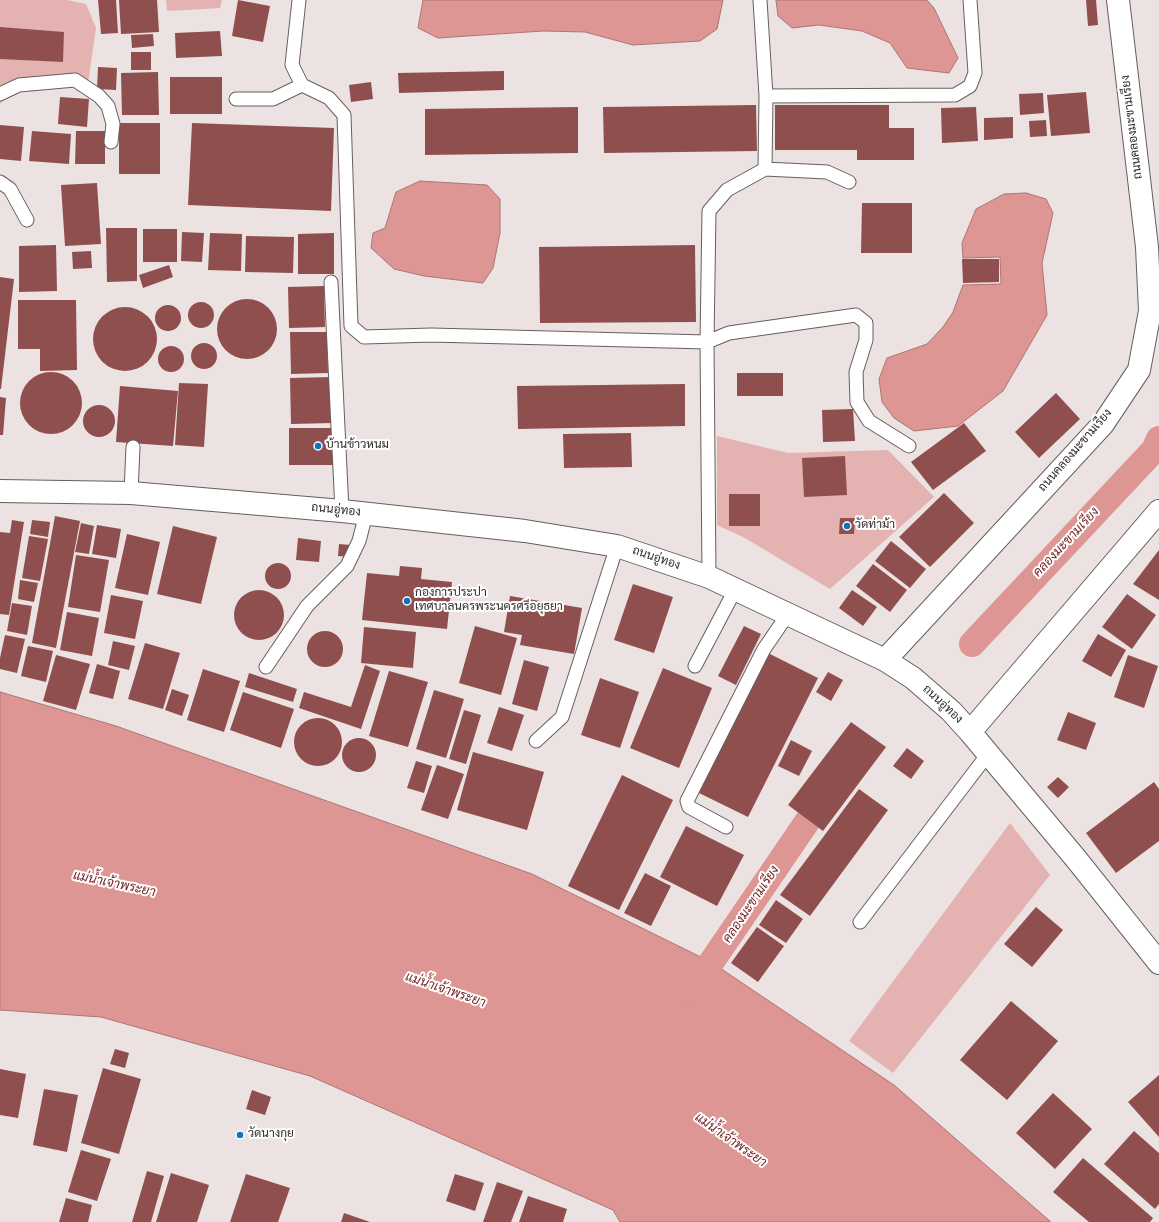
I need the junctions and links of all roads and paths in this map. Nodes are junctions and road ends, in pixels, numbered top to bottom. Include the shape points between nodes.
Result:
1 (299, 0) edge
2 (760, 0) edge
3 (970, 0) edge
4 (1118, 0) edge
5 (302, 85) junction
6 (0, 94) edge
7 (766, 96) junction
8 (236, 99) dead end
9 (111, 142) dead end
10 (765, 169) junction
11 (0, 182) edge
12 (849, 182) dead end
13 (27, 220) dead end
14 (331, 282) dead end
15 (707, 342) junction
16 (909, 446) dead end
17 (133, 447) dead end
18 (0, 491) edge
19 (131, 493) junction
20 (342, 511) junction
21 (1159, 511) edge
22 (366, 514) junction
23 (617, 546) junction
24 (709, 577) junction
25 (735, 590) junction
26 (788, 614) junction
27 (885, 660) junction
28 (695, 666) dead end
29 (266, 667) dead end
30 (970, 732) junction
31 (536, 741) dead end
32 (988, 754) junction
33 (726, 827) dead end
34 (860, 922) dead end
35 (1159, 963) edge

1 - 5 lane via 292,65
2 - 7 lane
3 - 7 lane via 975,73 970,86 955,95
4 - 27 main road, ถนนคลองมะขามเรียง via 1147,247 1150,311 1139,370 1103,424
5 - 8 lane via 273,99
5 - 15 lane via 329,98 344,115 351,326 364,337 431,335
6 - 9 lane via 19,85 75,80 108,106 113,124
7 - 10 lane
10 - 12 lane via 827,172
10 - 15 lane via 727,190 709,211
11 - 13 lane via 10,189
14 - 20 lane
15 - 16 lane via 729,332 856,315 866,324 866,340 856,372 857,402 869,421
15 - 24 lane
17 - 19 lane
18 - 19 main road, ถนนอู่ทอง
19 - 20 main road, ถนนอู่ทอง
20 - 22 main road, ถนนอู่ทอง
21 - 30 main road
22 - 23 main road, ถนนอู่ทอง via 525,531
22 - 29 lane via 360,541 348,566 307,606
23 - 24 main road, ถนนอู่ทอง
23 - 31 lane via 562,717
24 - 25 main road, ถนนอู่ทอง
25 - 26 main road, ถนนอู่ทอง
25 - 28 lane
26 - 27 main road, ถนนอู่ทอง
26 - 33 lane via 764,649 687,801 689,808
27 - 30 main road, ถนนอู่ทอง via 913,678 951,711
30 - 32 main road, ถนนอู่ทอง
32 - 34 lane
32 - 35 main road, ถนนอู่ทอง via 1078,860

